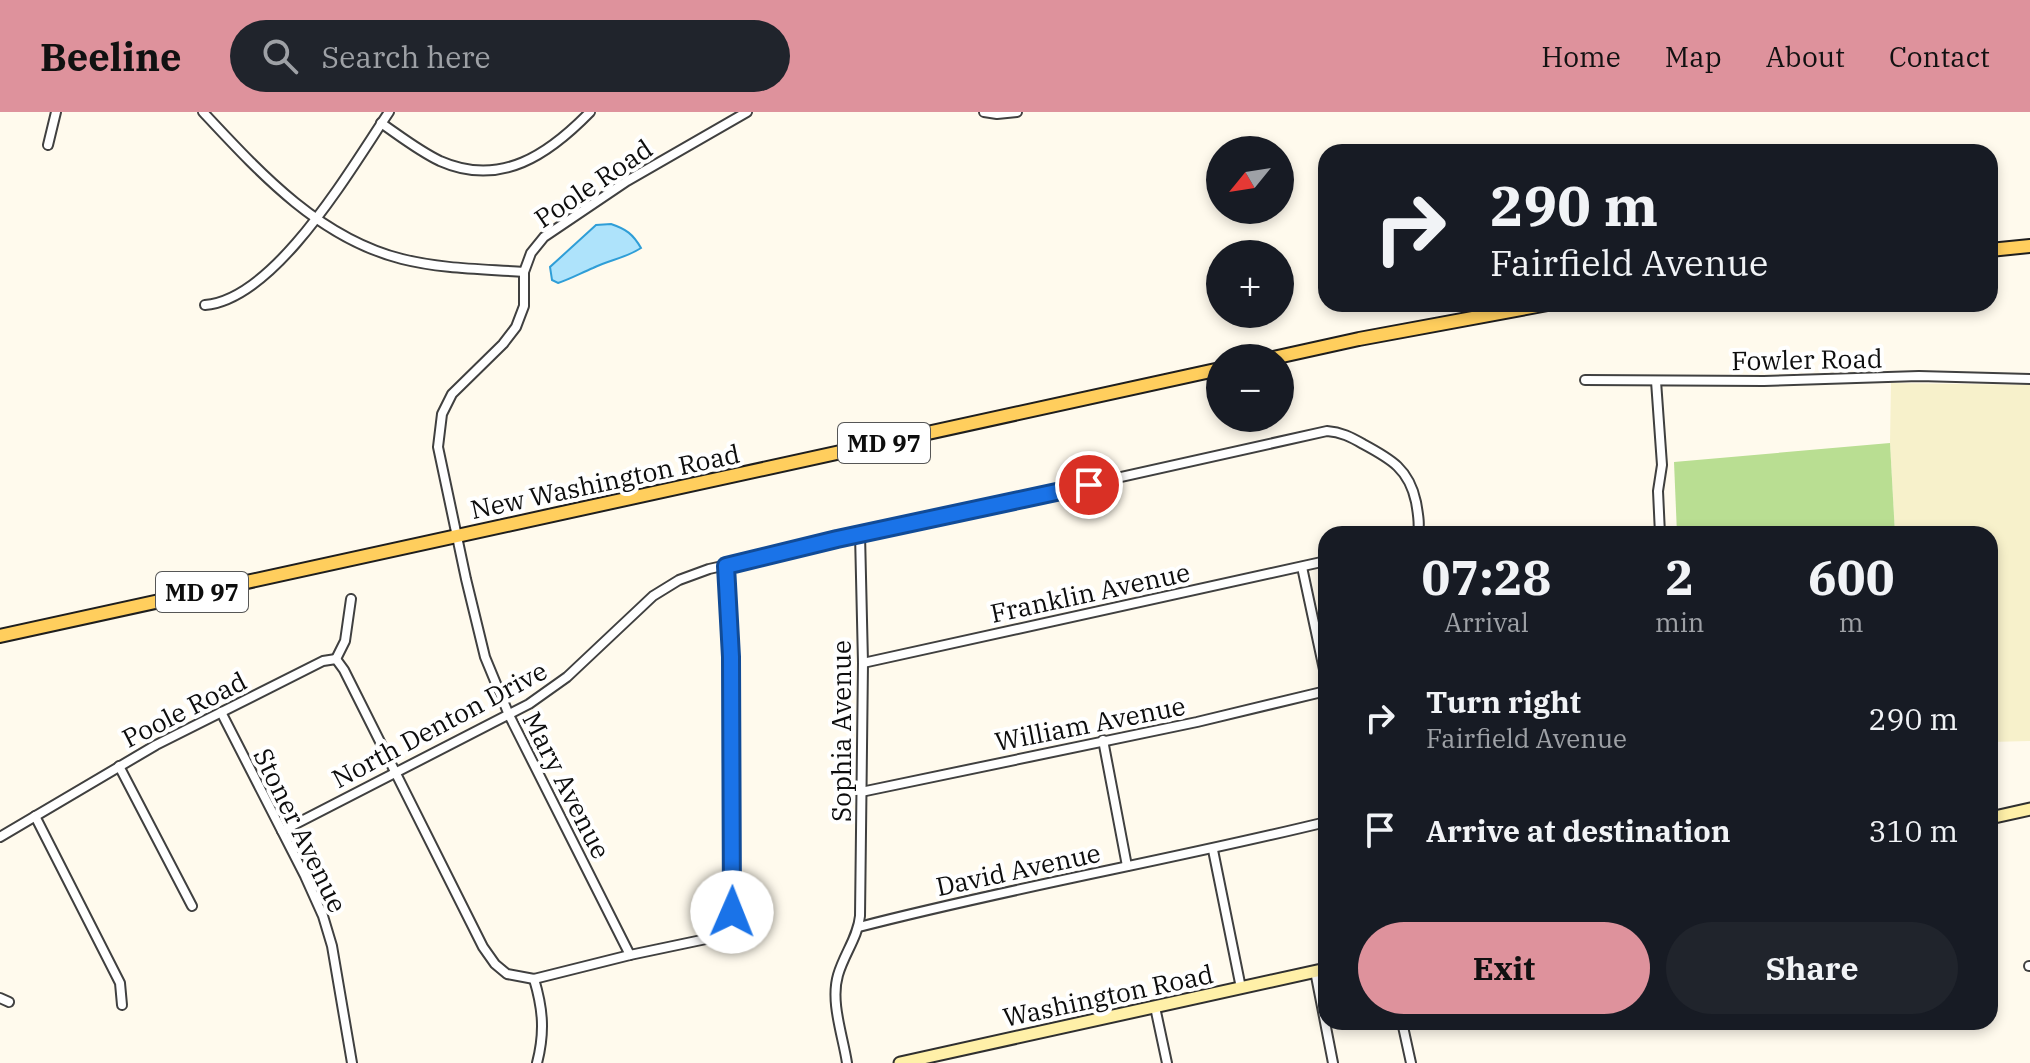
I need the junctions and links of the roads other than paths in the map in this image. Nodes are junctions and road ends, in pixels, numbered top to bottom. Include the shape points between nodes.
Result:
1 (56, 112) edge
2 (203, 112) edge
3 (389, 112) edge
4 (590, 112) edge
5 (747, 112) edge
6 (984, 112) edge
7 (1017, 112) edge
8 (381, 123) junction
9 (48, 145) dead end
10 (315, 218) junction
11 (2030, 246) edge
12 (1998, 249) edge
13 (524, 272) junction
14 (205, 305) dead end
15 (1504, 312) edge
16 (1294, 353) edge
17 (1206, 372) edge
18 (2030, 379) edge
19 (1585, 380) dead end
20 (1656, 381) junction
21 (1418, 526) edge
22 (1660, 526) edge
23 (860, 534) junction
24 (457, 536) junction
25 (1318, 563) edge
26 (726, 566) junction
27 (1302, 567) junction
28 (351, 599) dead end
29 (0, 636) edge
30 (1318, 642) edge
31 (336, 659) junction
32 (863, 663) junction
33 (1318, 693) edge
34 (221, 712) junction
35 (509, 715) junction
36 (1103, 740) junction
37 (119, 766) junction
38 (395, 772) junction
39 (861, 792) junction
40 (2030, 809) edge
41 (35, 816) junction
42 (1998, 816) edge
43 (1318, 824) edge
44 (282, 831) junction
45 (0, 837) edge
46 (1213, 850) junction
47 (1127, 866) junction
48 (192, 906) dead end
49 (859, 927) junction
50 (630, 955) junction
51 (1318, 970) edge
52 (534, 979) junction
53 (1241, 988) junction
54 (122, 1005) dead end
55 (1155, 1007) junction
56 (1328, 1030) edge
57 (1404, 1030) edge
58 (352, 1063) edge
59 (537, 1063) edge
60 (847, 1063) edge
61 (900, 1063) edge
62 (1167, 1063) edge
63 (1333, 1063) edge
64 (1411, 1063) edge

1 - 9 street
2 - 10 street
3 - 8 street
4 - 8 street via 532,159 485,170 439,160
5 - 13 street, Poole Road via 572,216 544,237
6 - 7 street
8 - 10 street
10 - 13 street via 366,247 404,260
10 - 14 street via 257,283 231,299
11 - 12 main road
13 - 24 street, Poole Road via 524,306 516,327 452,394 438,424
15 - 16 main road
17 - 24 main road, New Washington Road / MD 97
18 - 20 street, Fowler Road
19 - 20 street, Fowler Road
20 - 22 street
21 - 23 street, North Denton Drive via 1413,487 1403,471 1345,434 1327,431
23 - 26 street, North Denton Drive
23 - 32 street, Sophia Avenue
24 - 29 main road, New Washington Road / MD 97
24 - 35 street, Mary Avenue via 485,657
25 - 27 street, Franklin Avenue
26 - 35 street, North Denton Drive via 664,588 567,677
26 - 50 street via 730,921 711,938
27 - 30 street
27 - 32 street, Franklin Avenue
28 - 31 street via 345,641
31 - 34 street, Poole Road
31 - 38 street
32 - 39 street, Sophia Avenue
33 - 36 street, William Avenue
34 - 37 street, Poole Road
34 - 44 street, Stoner Avenue
35 - 38 street, North Denton Drive
35 - 50 street, Mary Avenue
36 - 39 street, William Avenue
36 - 47 street
37 - 41 street, Poole Road
37 - 48 street
38 - 44 street, North Denton Drive
38 - 52 street via 490,958 507,974
39 - 49 street, Sophia Avenue
40 - 42 main road
41 - 45 street, Poole Road
41 - 54 street via 120,983
43 - 46 street, David Avenue
44 - 58 street, Stoner Avenue via 328,930
46 - 47 street, David Avenue
46 - 53 street
47 - 49 street, David Avenue
49 - 60 street via 836,986
50 - 52 street
51 - 53 main road, Washington Road
52 - 59 street via 544,1027
53 - 55 main road, Washington Road
55 - 61 main road, Washington Road
55 - 62 street
56 - 63 street
57 - 64 street

